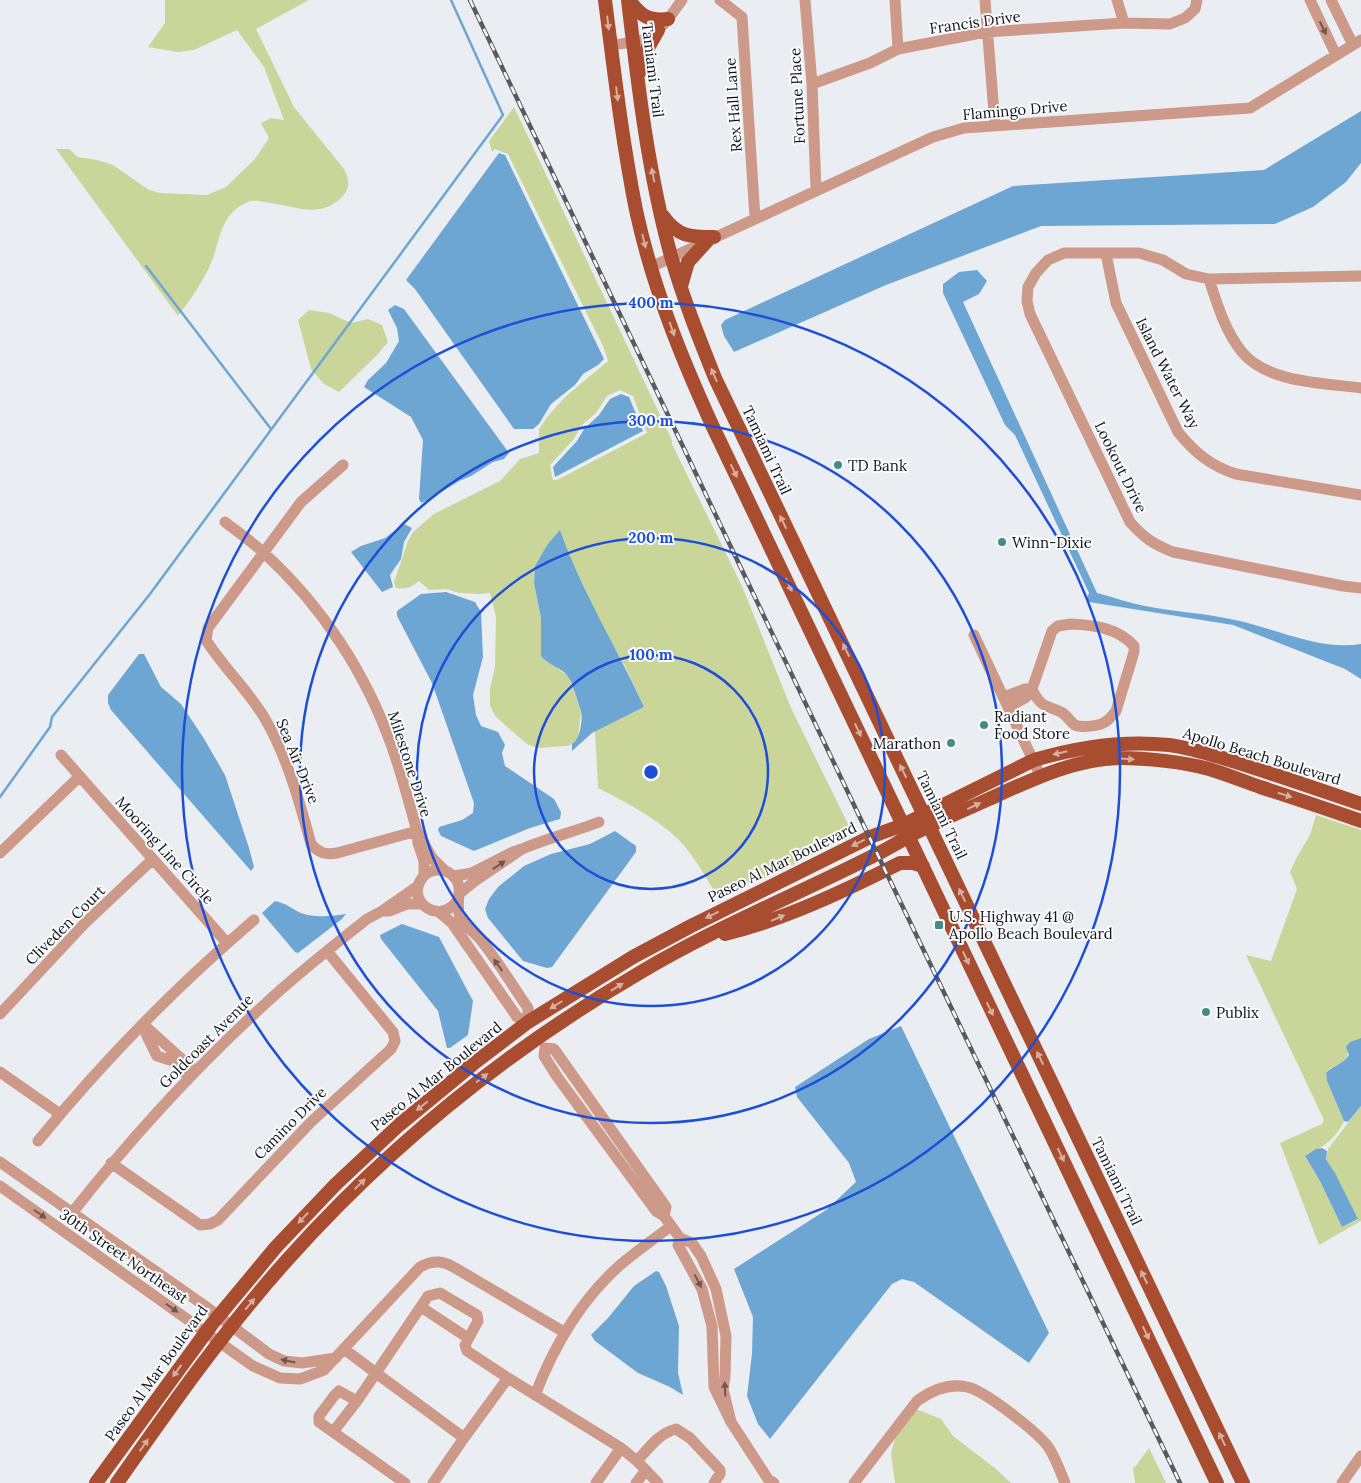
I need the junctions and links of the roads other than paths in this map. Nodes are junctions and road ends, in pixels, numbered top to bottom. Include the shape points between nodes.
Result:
1 (605, 0) edge
2 (628, 0) edge
3 (682, 0) edge
4 (720, 0) edge
5 (805, 0) edge
6 (895, 0) edge
7 (984, 0) edge
8 (1117, 0) edge
9 (1197, 0) edge
10 (1310, 0) edge
11 (1331, 0) edge
12 (668, 19) junction
13 (1124, 23) junction
14 (658, 30) junction
15 (986, 32) junction
16 (633, 42) junction
17 (1357, 43) edge
18 (610, 45) junction
19 (898, 49) junction
20 (1336, 56) junction
21 (637, 78) junction
22 (812, 84) junction
23 (995, 126) junction
24 (816, 190) junction
25 (660, 212) junction
26 (755, 218) junction
27 (711, 239) junction
28 (1106, 254) junction
29 (672, 257) junction
30 (651, 267) junction
31 (1361, 276) edge
32 (1209, 279) junction
33 (681, 287) junction
34 (1361, 388) edge
35 (343, 465) dead end
36 (1361, 495) edge
37 (225, 522) dead end
38 (768, 541) junction
39 (263, 552) junction
40 (804, 566) junction
41 (1361, 588) edge
42 (974, 635) dead end
43 (1032, 689) junction
44 (1006, 702) junction
45 (61, 755) dead end
46 (1034, 760) junction
47 (79, 777) junction
48 (1041, 777) junction
49 (1361, 804) edge
50 (926, 821) junction
51 (1361, 821) edge
52 (599, 822) dead end
53 (417, 831) junction
54 (905, 831) junction
55 (522, 849) junction
56 (0, 852) edge
57 (153, 859) junction
58 (922, 866) junction
59 (449, 873) junction
60 (421, 881) junction
61 (458, 897) junction
62 (422, 904) junction
63 (382, 911) junction
64 (439, 912) junction
65 (254, 920) dead end
66 (698, 941) junction
67 (227, 943) junction
68 (327, 951) junction
69 (0, 1014) edge
70 (528, 1022) junction
71 (143, 1024) junction
72 (538, 1037) junction
73 (0, 1072) edge
74 (192, 1074) junction
75 (1061, 1102) junction
76 (1040, 1111) junction
77 (60, 1114) junction
78 (38, 1141) dead end
79 (0, 1162) edge
80 (111, 1163) junction
81 (0, 1186) edge
82 (72, 1212) junction
83 (664, 1216) junction
84 (671, 1226) junction
85 (1156, 1301) junction
86 (420, 1307) junction
87 (1135, 1310) junction
88 (218, 1316) junction
89 (231, 1326) junction
90 (206, 1332) junction
91 (564, 1332) junction
92 (468, 1338) junction
93 (219, 1341) junction
94 (344, 1348) junction
95 (336, 1358) junction
96 (376, 1373) junction
97 (508, 1378) junction
98 (535, 1395) junction
99 (357, 1401) junction
100 (333, 1432) junction
101 (464, 1438) junction
102 (621, 1448) junction
103 (1360, 1459) edge
104 (637, 1461) junction
105 (646, 1470) junction
106 (96, 1483) edge
107 (117, 1483) edge
108 (404, 1483) edge
109 (433, 1483) edge
110 (596, 1483) edge
111 (636, 1483) edge
112 (658, 1483) edge
113 (714, 1483) edge
114 (774, 1483) edge
115 (854, 1483) edge
116 (1065, 1483) edge
117 (1217, 1483) edge
118 (1243, 1483) edge
119 (1342, 1483) edge

1 -> 18 main road
2 - 12 main road via 650,19
2 - 16 main road, Tamiami Trail
3 - 12 street
4 - 26 street, Rex Hall Lane via 742,17
5 - 22 street, Fortune Place
6 - 19 street
7 - 15 street
8 - 13 street
9 - 13 street, Francis Drive via 1186,18 1170,24
10 -> 20 street
11 - 17 street
12 - 14 street
13 - 15 street, Francis Drive
14 - 16 street
14 - 21 main road via 644,55
15 - 19 street, Francis Drive
15 - 23 street
16 - 18 street
16 - 21 main road, Tamiami Trail
17 - 20 street, Flamingo Drive
18 -> 30 main road via 626,159
19 - 22 street, Francis Drive
20 - 23 street, Flamingo Drive via 1250,108
25 -> 21 main road, Tamiami Trail
22 - 24 street, Fortune Place
23 - 24 street, Flamingo Drive via 964,128 933,137
24 - 26 street, Flamingo Drive
25 - 27 main road via 681,234
25 - 29 main road, Tamiami Trail
26 - 27 street, Flamingo Drive
27 - 29 street, Flamingo Drive
27 - 33 main road via 688,262
28 - 32 street via 1139,253 1163,260 1186,274
28 - 36 street, Island Water Way via 1116,303 1178,432 1191,448 1222,470 1236,474
28 - 41 street, Lookout Drive via 1064,253 1048,260 1028,287 1027,302 1130,522 1154,545 1173,552
29 - 30 street, Flamingo Drive
29 - 33 main road, Tamiami Trail
30 -> 38 main road via 695,388
31 - 32 street
32 - 34 street via 1223,321 1243,353 1262,368 1300,380
40 -> 33 main road, Tamiami Trail via 715,378
35 - 39 street, Sea Air Drive via 301,502
37 - 39 street, Milestone Drive
38 - 40 main road via 790,561
38 -> 54 main road
39 - 53 street, Milestone Drive via 330,626 357,668 392,748
39 - 53 street, Sea Air Drive via 208,628 206,640 244,687 280,747 311,844 326,854
50 -> 40 main road, Tamiami Trail
42 - 44 street
43 - 43 street via 1036,700 1062,713 1080,727 1103,724 1117,707 1134,646 1121,634 1099,627 1058,626 1052,631
43 - 44 street via 1025,698
44 - 46 street
45 - 47 street, Mooring Line Circle
46 - 48 street
49 -> 46 main road, Apollo Beach Boulevard via 1170,745 1100,745
46 - 50 main road, Apollo Beach Boulevard
47 - 56 street
47 - 57 street, Mooring Line Circle
50 -> 48 main road, Apollo Beach Boulevard
48 -> 51 main road, Apollo Beach Boulevard via 1078,764 1118,758 1172,762 1209,769
50 - 54 main road, Apollo Beach Boulevard
75 -> 50 main road, Tamiami Trail
52 - 55 street
53 - 59 street, Milestone Drive via 432,858
53 - 60 street, Milestone Drive via 424,861
54 - 58 main road
54 - 66 main road, Paseo Al Mar Boulevard via 878,854
54 -> 70 main road, Paseo Al Mar Boulevard via 870,837 691,926 633,957
55 - 59 street via 472,873
61 -> 55 street via 475,880
57 - 67 street, Mooring Line Circle
57 - 69 street, Cliveden Court via 84,924
66 -> 58 main road via 757,926 900,862
58 -> 76 main road
59 - 60 street via 433,870
59 - 61 street via 459,885
60 - 62 street via 418,897
60 - 63 street, Goldcoast Avenue
61 - 64 street via 450,909
70 -> 61 street via 528,1008 479,938 460,917
62 - 63 street, Goldcoast Avenue via 407,904
62 - 64 street
63 - 68 street, Goldcoast Avenue
64 - 70 street via 452,923 517,1017
65 - 67 street
72 -> 66 main road, Paseo Al Mar Boulevard via 641,972
67 - 71 street
68 - 74 street, Goldcoast Avenue via 266,1003
68 - 80 street, Camino Drive via 393,1032 394,1041 390,1050 310,1122 218,1220 200,1224
70 - 72 street
70 -> 88 main road, Paseo Al Mar Boulevard via 399,1125 336,1184 276,1247
71 - 74 street
71 - 77 street
89 -> 72 main road, Paseo Al Mar Boulevard via 285,1261 380,1163 480,1079
73 - 77 street
74 - 80 street, Goldcoast Avenue
75 - 76 main road
85 -> 75 main road, Tamiami Trail
76 -> 87 main road
77 - 78 street
79 - 82 street, 30th Street Northeast
80 - 82 street, Goldcoast Avenue
81 -> 90 street, 30th Street Northeast
82 - 88 street, 30th Street Northeast
83 - 83 street via 666,1207 621,1141 554,1049 545,1048 544,1056 558,1078 656,1211
83 - 84 street
84 - 91 street via 619,1266
84 - 114 street via 680,1238 678,1245 702,1289 712,1326 714,1387 731,1422 768,1479
85 - 87 main road
118 -> 85 main road, Tamiami Trail
86 - 92 street
86 - 92 street via 428,1296 440,1293 477,1315 478,1321
86 - 96 street
87 -> 117 main road
88 - 89 street, 30th Street Northeast
88 - 90 main road, Paseo Al Mar Boulevard
89 - 93 main road, Paseo Al Mar Boulevard
95 -> 89 street, 30th Street Northeast via 302,1364 284,1361
90 - 93 street, 30th Street Northeast
90 -> 106 main road, Paseo Al Mar Boulevard
91 - 94 street, 30th Street Northeast via 457,1268 438,1261 420,1267
91 - 98 street
92 - 97 street via 467,1351
93 - 95 street, 30th Street Northeast via 260,1371 280,1378 300,1379 324,1370
107 -> 93 main road, Paseo Al Mar Boulevard
94 - 95 street, 30th Street Northeast
94 - 96 street
96 - 99 street
96 - 101 street
97 - 98 street
97 - 101 street
98 - 102 street
99 - 100 street
99 - 100 street via 343,1391 334,1396 318,1420
100 - 108 street
101 - 109 street
102 - 104 street
102 - 110 street
103 - 119 street
104 - 105 street
104 - 113 street via 659,1438 676,1429 690,1438 720,1470
105 - 111 street
105 - 112 street
115 - 116 street via 917,1400 955,1385 983,1394 1035,1433 1048,1447

